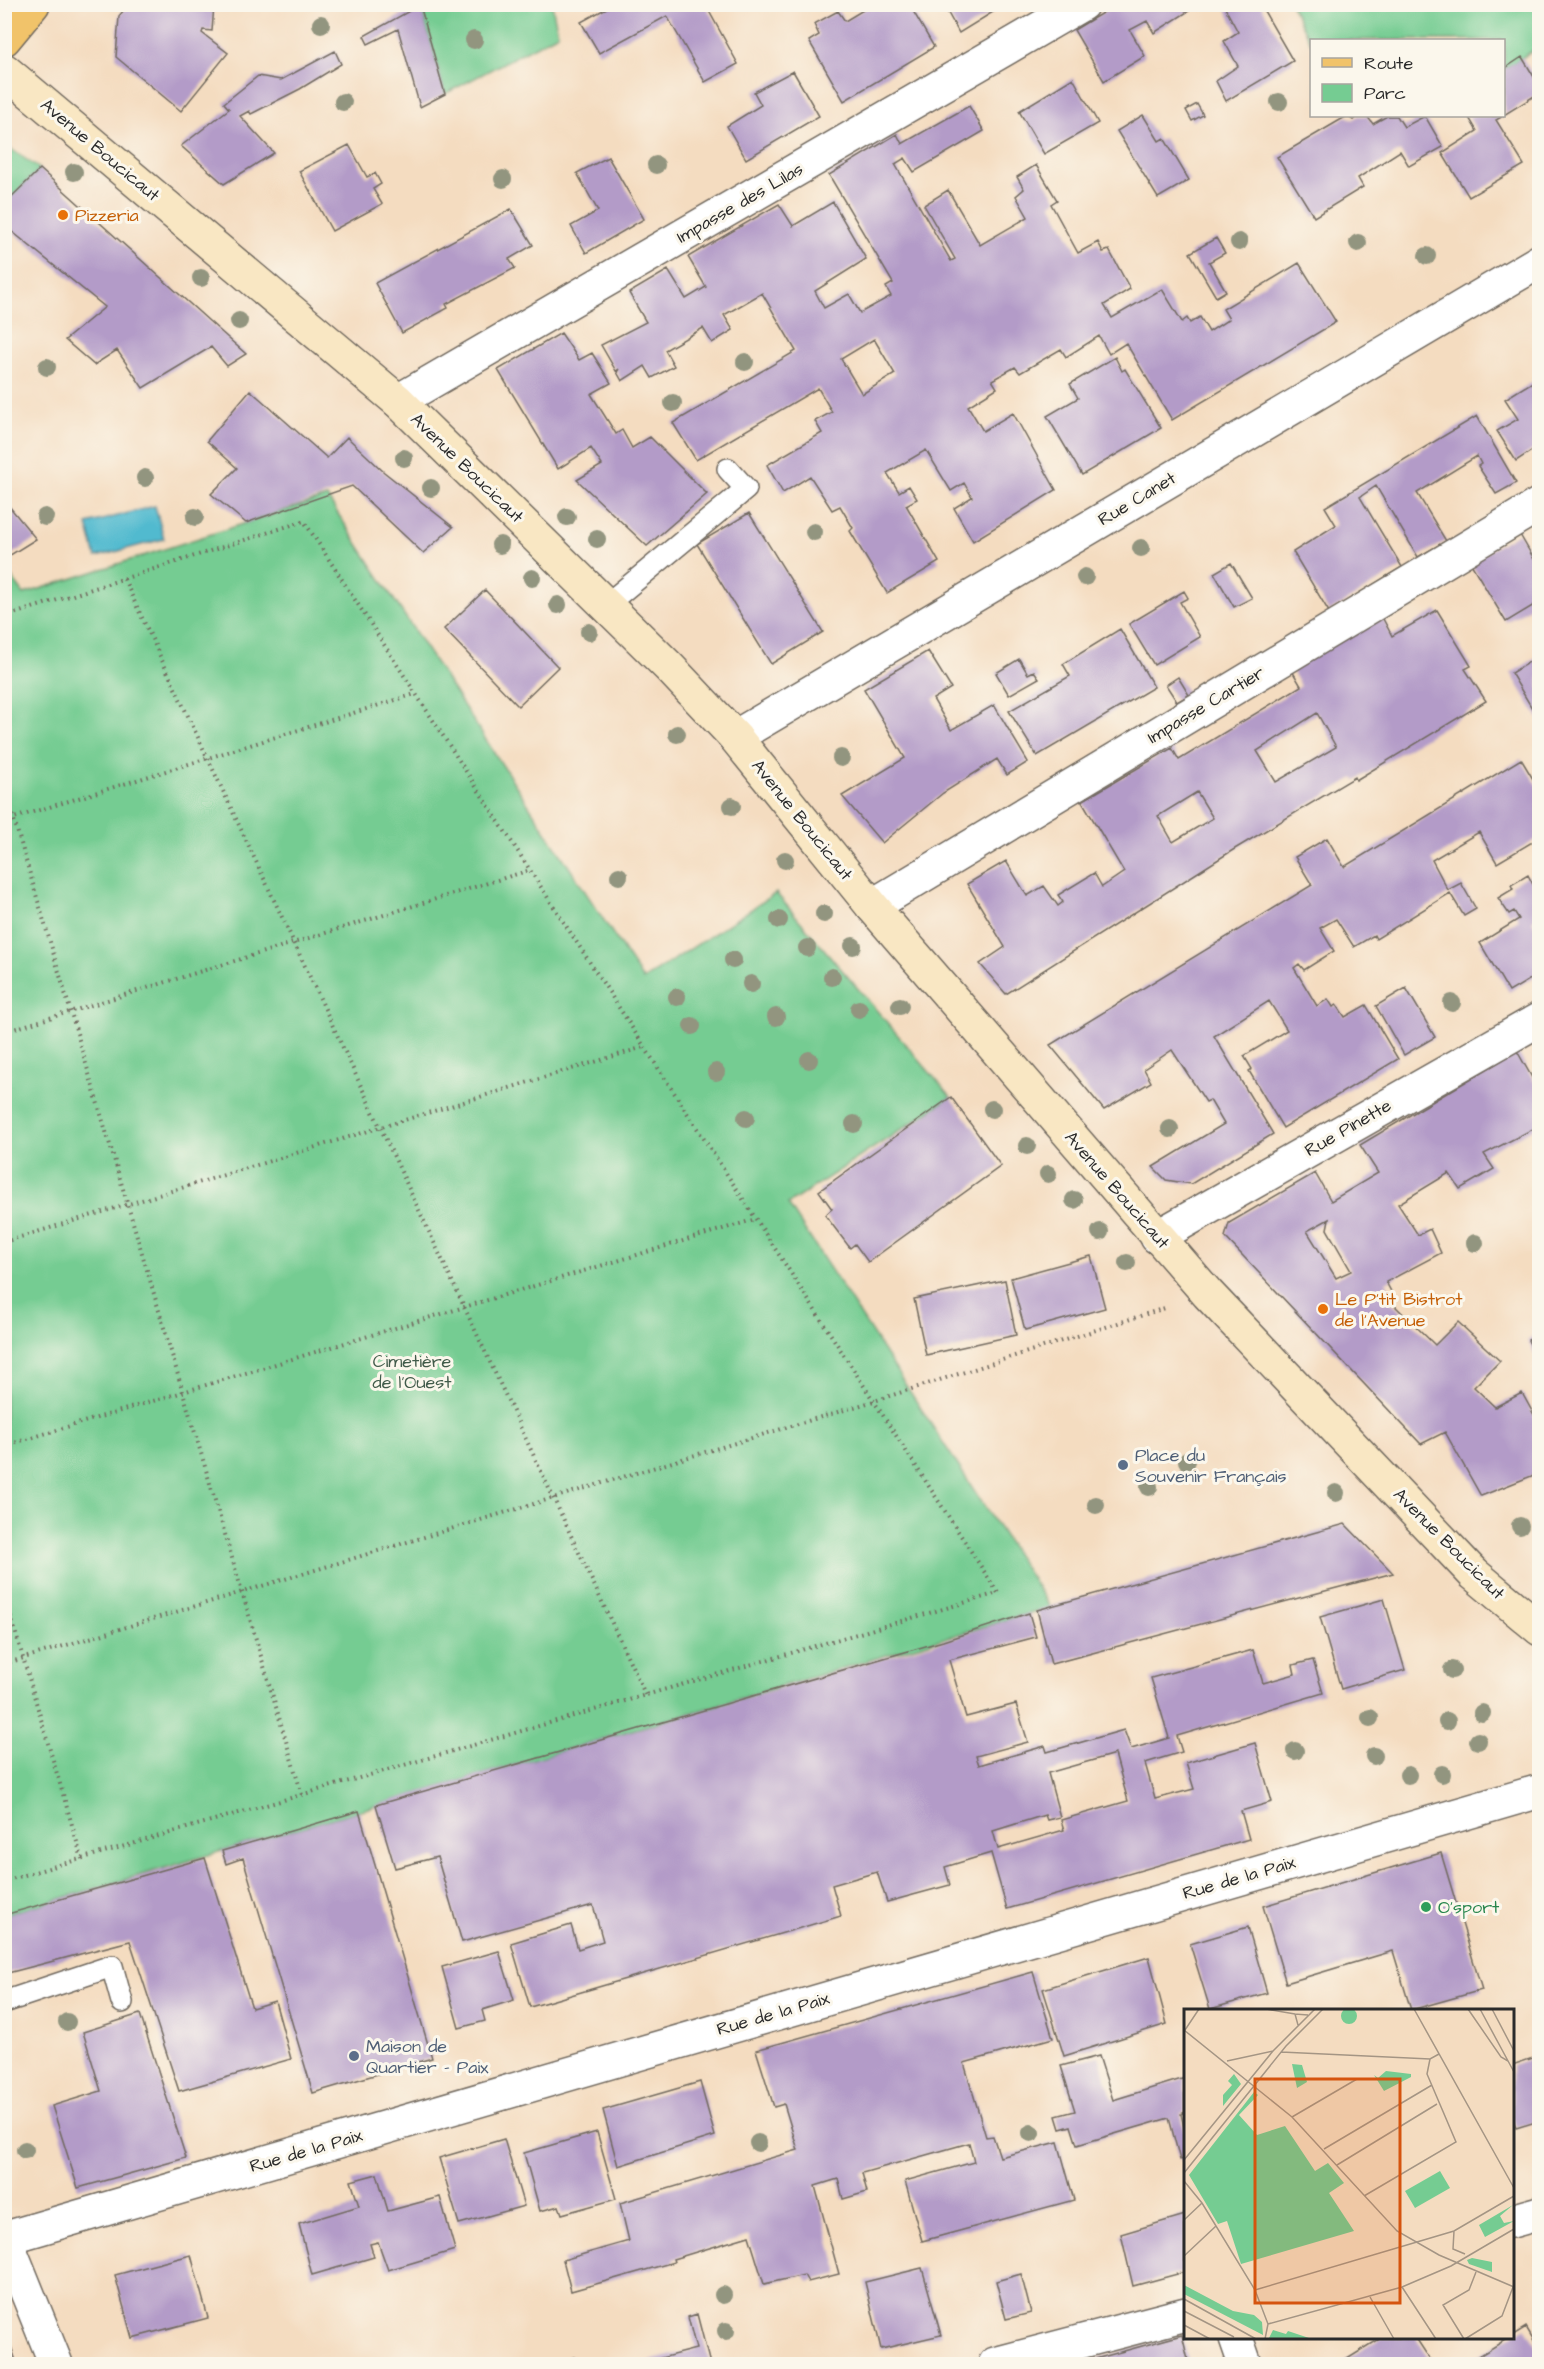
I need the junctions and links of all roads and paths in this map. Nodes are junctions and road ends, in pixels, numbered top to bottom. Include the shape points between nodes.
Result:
1 (33, 4) edge
2 (1082, 4) edge
3 (4, 39) edge
4 (4, 70) edge
5 (1539, 261) edge
6 (398, 401) junction
7 (728, 469) dead end
8 (1539, 504) edge
9 (124, 579) junction
10 (606, 604) junction
11 (4, 616) edge
12 (415, 694) junction
13 (735, 737) junction
14 (208, 758) junction
15 (4, 786) edge
16 (14, 818) junction
17 (4, 821) edge
18 (530, 870) junction
19 (872, 906) junction
20 (294, 943) junction
21 (71, 1012) junction
22 (1539, 1019) edge
23 (4, 1032) edge
24 (644, 1047) junction
25 (381, 1128) junction
26 (128, 1204) junction
27 (756, 1219) junction
28 (1157, 1237) junction
29 (4, 1242) edge
30 (1208, 1294) junction
31 (465, 1307) junction
32 (183, 1393) junction
33 (874, 1401) junction
34 (4, 1446) edge
35 (554, 1497) junction
36 (242, 1592) junction
37 (4, 1593) edge
38 (1539, 1629) edge
39 (23, 1658) junction
40 (4, 1664) edge
41 (646, 1696) junction
42 (1539, 1791) edge
43 (302, 1795) junction
44 (82, 1859) junction
45 (4, 1881) edge
46 (4, 2002) edge
47 (122, 2002) dead end
48 (1539, 2213) edge
49 (1514, 2220) edge
50 (5, 2237) edge
51 (1184, 2314) edge
52 (1237, 2339) edge
53 (56, 2364) edge
54 (995, 2364) edge
55 (1245, 2364) edge

1 - 3 main road
2 - 6 street, Impasse des Lilas
4 - 6 main road, Avenue Boucicaut
5 - 13 street, Rue Canet
6 - 10 main road, Avenue Boucicaut
7 - 10 lane via 746,489
8 - 19 street, Impasse Cartier
9 - 11 path
9 - 12 path via 304,521
9 - 14 path
10 - 13 main road, Avenue Boucicaut
12 - 14 path
12 - 18 path
13 - 19 main road, Avenue Boucicaut
14 - 16 path
14 - 20 path
15 - 16 path
16 - 17 path
16 - 21 path
18 - 20 path
18 - 24 path
19 - 28 main road, Avenue Boucicaut
20 - 21 path
20 - 25 path
21 - 23 path
21 - 26 path
22 - 28 street, Rue Pinette
24 - 25 path
24 - 27 path
25 - 26 path
25 - 31 path
26 - 29 path
26 - 32 path
27 - 31 path
27 - 33 path
28 - 30 main road, Avenue Boucicaut
30 - 33 path
30 - 38 main road, Avenue Boucicaut via 1474,1574
31 - 32 path
31 - 35 path
32 - 34 path
32 - 36 path
33 - 35 path
33 - 41 path via 998,1593
35 - 36 path
35 - 41 path
36 - 39 path
36 - 43 path
37 - 39 path
39 - 40 path
39 - 44 path
41 - 43 path
42 - 50 street, Rue de la Paix
43 - 44 path
44 - 45 path
46 - 47 lane via 112,1966
48 - 49 street
50 - 53 street
51 - 54 street
52 - 55 street

